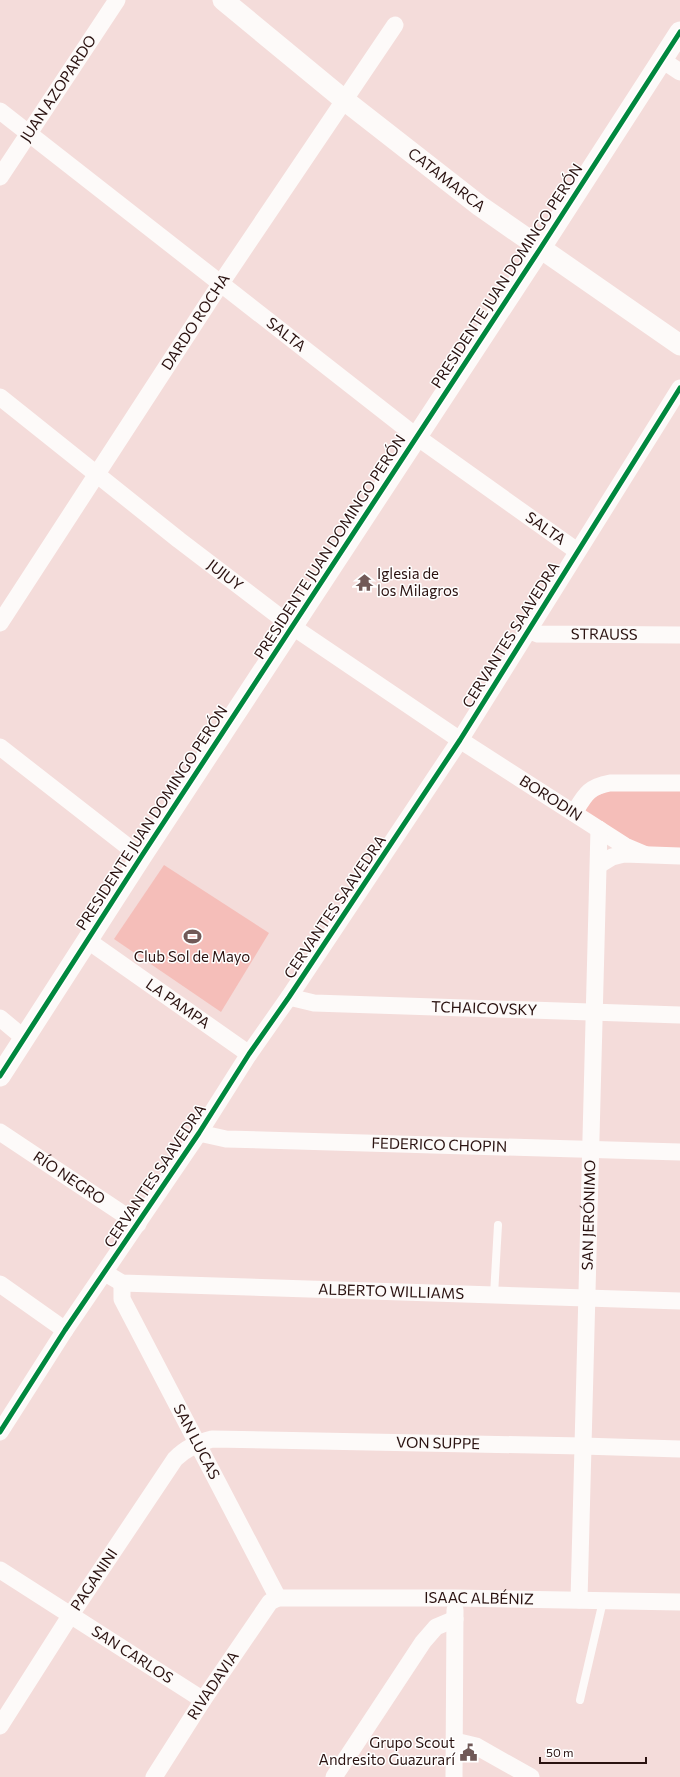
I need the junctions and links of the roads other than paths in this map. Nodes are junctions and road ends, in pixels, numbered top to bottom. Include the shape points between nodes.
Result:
1 (117, 0) edge
2 (223, 0) edge
3 (395, 25) dead end
4 (680, 32) edge
5 (662, 60) junction
6 (680, 72) edge
7 (343, 99) junction
8 (0, 111) edge
9 (29, 134) junction
10 (0, 177) edge
11 (540, 249) junction
12 (221, 283) junction
13 (680, 345) edge
14 (680, 388) edge
15 (0, 396) edge
16 (417, 437) junction
17 (96, 473) junction
18 (577, 551) junction
19 (0, 623) edge
20 (293, 627) junction
21 (528, 630) junction
22 (680, 636) edge
23 (460, 740) junction
24 (0, 747) edge
25 (680, 783) edge
26 (574, 813) junction
27 (599, 829) junction
28 (644, 854) junction
29 (680, 856) edge
30 (141, 857) junction
31 (599, 865) junction
32 (87, 940) junction
33 (289, 997) junction
34 (594, 1012) junction
35 (680, 1015) edge
36 (0, 1018) edge
37 (24, 1038) junction
38 (249, 1054) junction
39 (0, 1076) edge
40 (0, 1132) edge
41 (199, 1133) junction
42 (590, 1149) junction
43 (680, 1152) edge
44 (138, 1224) junction
45 (498, 1225) dead end
46 (105, 1273) junction
47 (122, 1283) junction
48 (0, 1284) edge
49 (494, 1295) junction
50 (587, 1298) junction
51 (680, 1301) edge
52 (65, 1330) junction
53 (0, 1432) edge
54 (197, 1443) junction
55 (582, 1446) junction
56 (680, 1449) edge
57 (0, 1570) edge
58 (278, 1598) junction
59 (456, 1598) junction
60 (579, 1600) junction
61 (603, 1601) junction
62 (680, 1602) edge
63 (70, 1616) junction
64 (455, 1620) junction
65 (203, 1700) junction
66 (580, 1700) dead end
67 (0, 1726) edge
68 (455, 1741) junction
69 (154, 1777) edge
70 (334, 1777) edge
71 (454, 1777) edge
72 (531, 1777) edge

1 - 9 street, JUAN AZOPARDO
2 - 7 street, CATAMARCA
3 - 7 street, DARDO ROCHA
4 - 5 street, PRESIDENTE JUAN DOMINGO PERÓN
5 - 6 street
5 - 11 street, PRESIDENTE JUAN DOMINGO PERÓN
7 - 11 street, CATAMARCA via 480,206
7 - 12 street, DARDO ROCHA
8 - 9 street, SALTA
9 - 10 street, JUAN AZOPARDO
9 - 12 street, SALTA
11 - 13 street, CATAMARCA
11 - 16 street, PRESIDENTE JUAN DOMINGO PERÓN
12 - 16 street, SALTA
12 - 17 street, DARDO ROCHA
14 - 18 street, CERVANTES SAAVEDRA
15 - 17 street, JUJUY
16 - 18 street, SALTA
16 - 20 street, PRESIDENTE JUAN DOMINGO PERÓN
17 - 19 street, DARDO ROCHA
17 - 20 street, JUJUY
18 - 21 street, CERVANTES SAAVEDRA
20 - 23 street, JUJUY
20 - 30 street, PRESIDENTE JUAN DOMINGO PERÓN
21 - 22 street, STRAUSS via 538,634
21 - 23 street, CERVANTES SAAVEDRA
23 - 26 street, BORODIN
23 - 33 street, CERVANTES SAAVEDRA
24 - 30 street
25 - 26 street via 600,785 587,792
26 - 27 street, BORODIN
27 - 28 street, BORODIN via 625,846
27 - 31 street, SAN JERÓNIMO
28 - 29 street
28 - 31 street via 624,854 612,857
30 - 32 street, PRESIDENTE JUAN DOMINGO PERÓN
31 - 34 street, SAN JERÓNIMO
32 - 37 street, PRESIDENTE JUAN DOMINGO PERÓN
32 - 38 street, LA PAMPA
33 - 34 street, TCHAICOVSKY via 314,1004
33 - 38 street, CERVANTES SAAVEDRA
34 - 35 street, TCHAICOVSKY
34 - 42 street, SAN JERÓNIMO
36 - 37 street
37 - 39 street, PRESIDENTE JUAN DOMINGO PERÓN
38 - 41 street, CERVANTES SAAVEDRA
40 - 44 street, RÍO NEGRO
41 - 42 street, FEDERICO CHOPIN via 226,1139
41 - 44 street, CERVANTES SAAVEDRA
42 - 43 street, FEDERICO CHOPIN
42 - 50 street, SAN JERÓNIMO
44 - 46 street, CERVANTES SAAVEDRA
45 - 49 lane
46 - 47 street, ALBERTO WILLIAMS
46 - 52 street, CERVANTES SAAVEDRA
47 - 49 street, ALBERTO WILLIAMS
47 - 54 street, SAN LUCAS via 122,1299
48 - 52 street
49 - 50 street, ALBERTO WILLIAMS
50 - 51 street, ALBERTO WILLIAMS
50 - 55 street, SAN JERÓNIMO
52 - 53 street, CERVANTES SAAVEDRA
54 - 55 street, VON SUPPE via 212,1439
54 - 58 street, SAN LUCAS
54 - 63 street, PAGANINI via 175,1459
55 - 56 street, VON SUPPE
55 - 60 street, SAN JERÓNIMO
57 - 63 street, SAN CARLOS
58 - 59 street, ISAAC ALBÉNIZ
58 - 65 street, RIVADAVIA via 270,1602
59 - 60 street, ISAAC ALBÉNIZ
59 - 64 street
60 - 61 street, ISAAC ALBÉNIZ
61 - 62 street, ISAAC ALBÉNIZ
61 - 66 lane
63 - 65 street, SAN CARLOS
63 - 67 street, PAGANINI
64 - 68 street
64 - 70 street via 436,1627 423,1642
65 - 69 street, RIVADAVIA
68 - 71 street
68 - 72 street via 476,1746

